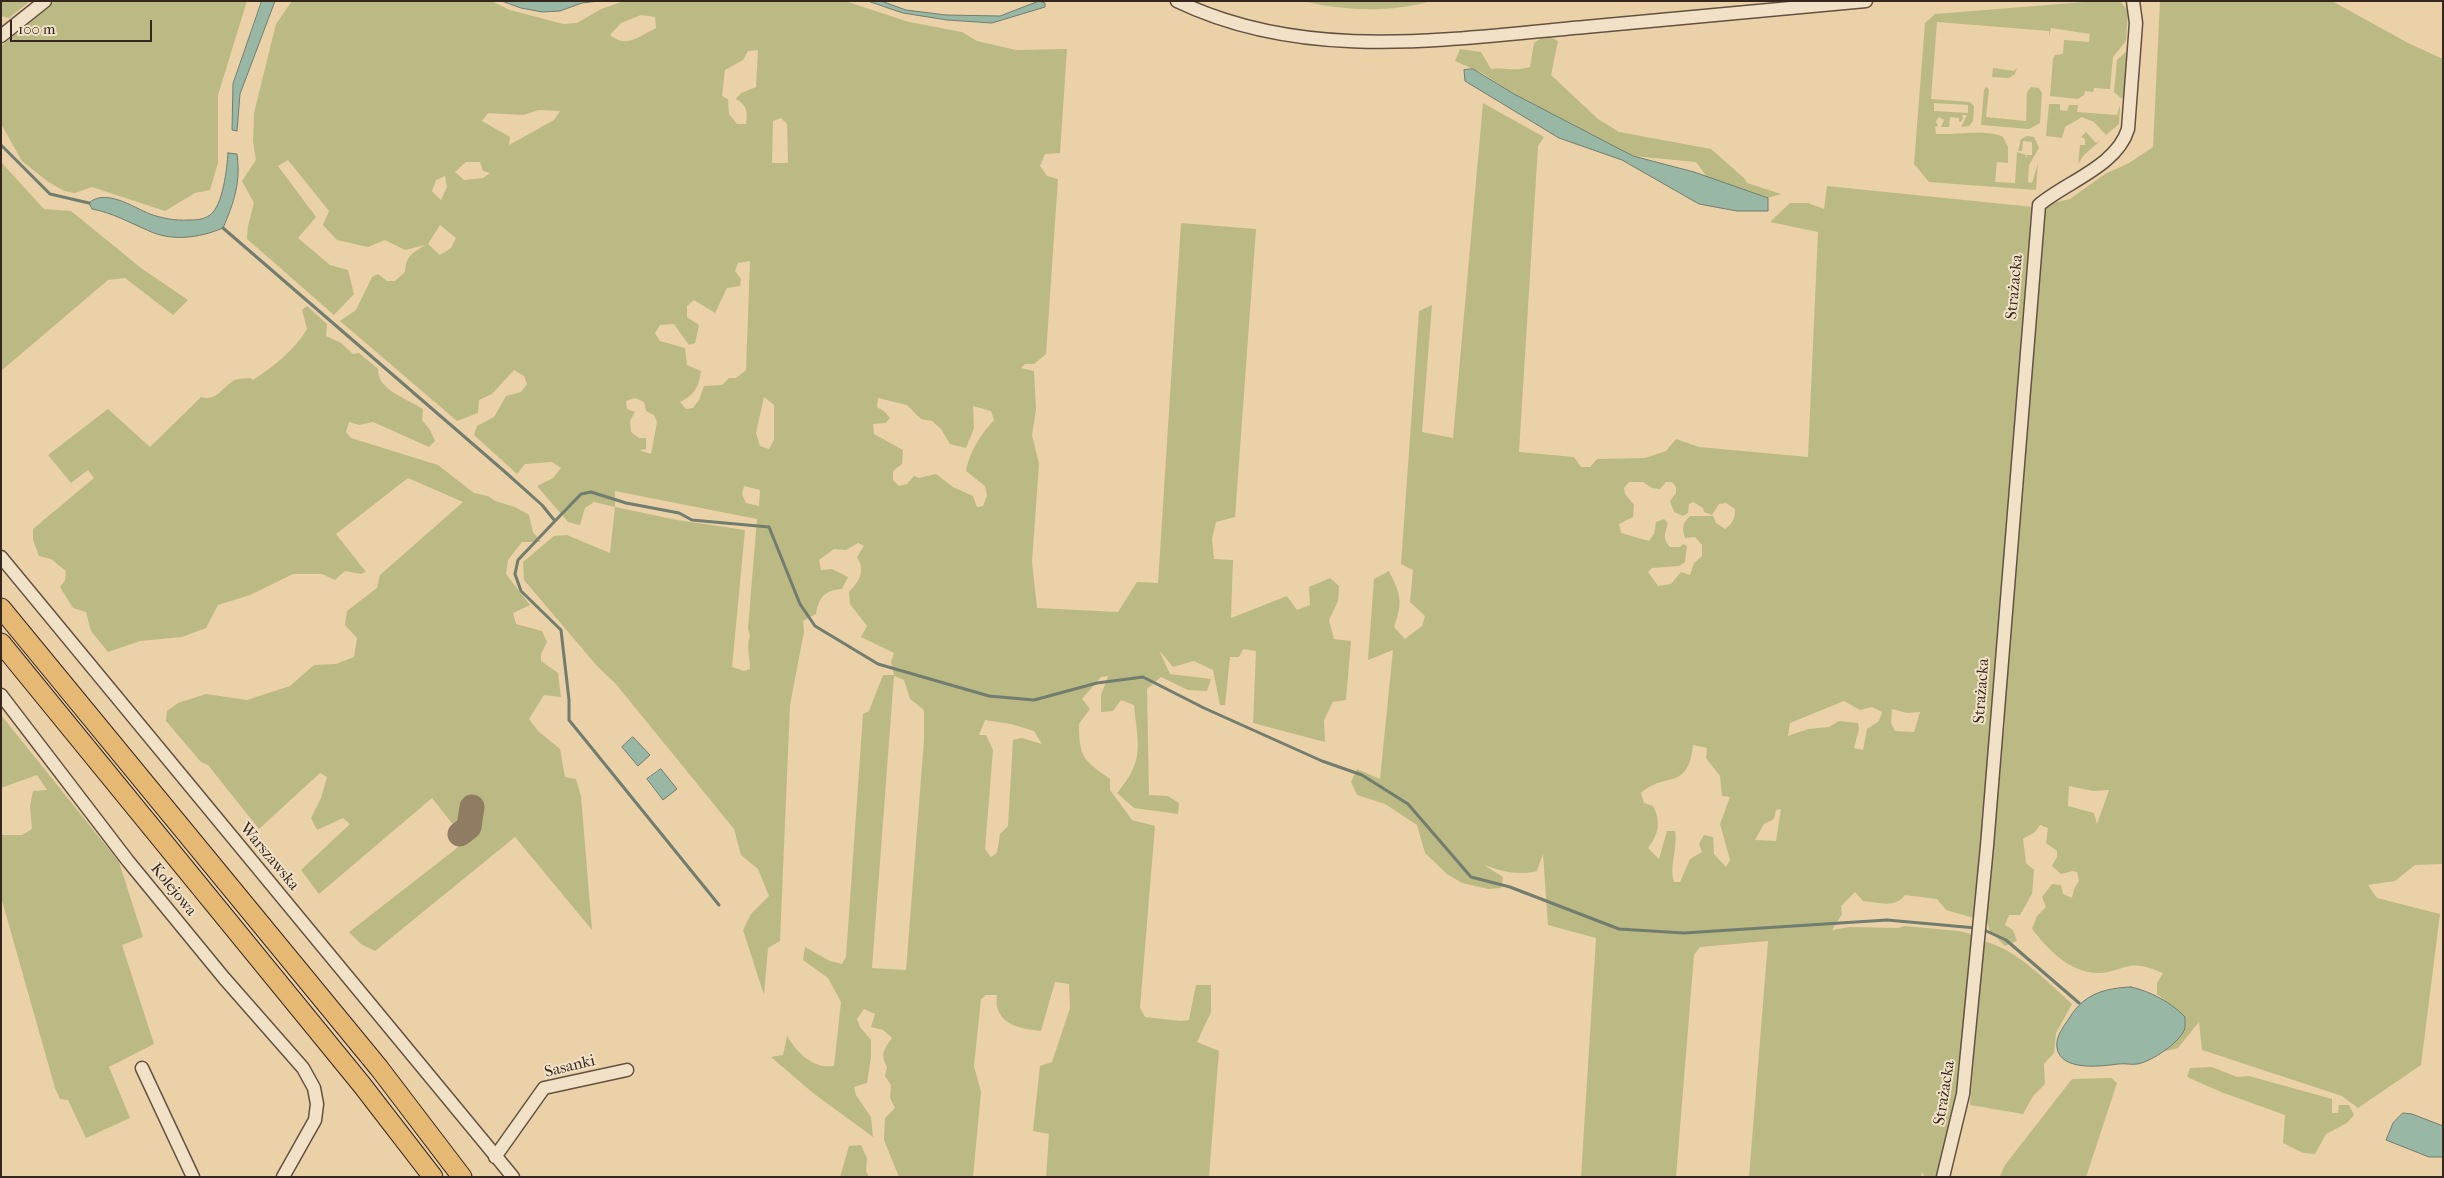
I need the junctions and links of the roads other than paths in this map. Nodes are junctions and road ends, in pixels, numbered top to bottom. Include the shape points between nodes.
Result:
1 (45, 1) edge
2 (1177, 1) edge
3 (1866, 1) edge
4 (2132, 1) edge
5 (1, 36) edge
6 (1, 557) edge
7 (1, 608) edge
8 (1, 643) edge
9 (1, 695) edge
10 (142, 1068) dead end
11 (627, 1070) dead end
12 (495, 1157) junction
13 (193, 1177) edge
14 (283, 1177) edge
15 (433, 1177) edge
16 (462, 1177) edge
17 (512, 1177) edge
18 (1942, 1177) edge

1 - 5 street
2 - 3 street via 1216,18 1287,36 1359,43 1533,32
4 - 18 street, Strażacka via 2136,23 2128,129 2124,142 2116,152 2038,205 1979,934 1963,1094
6 - 12 street, Warszawska
7 - 16 highway via 379,1068
8 - 15 highway via 362,1084
9 - 14 street, Kolejowa via 128,861 303,1068 314,1088 316,1120
10 - 13 street
11 - 12 street, Sasanki via 544,1088
12 - 17 street, Warszawska

